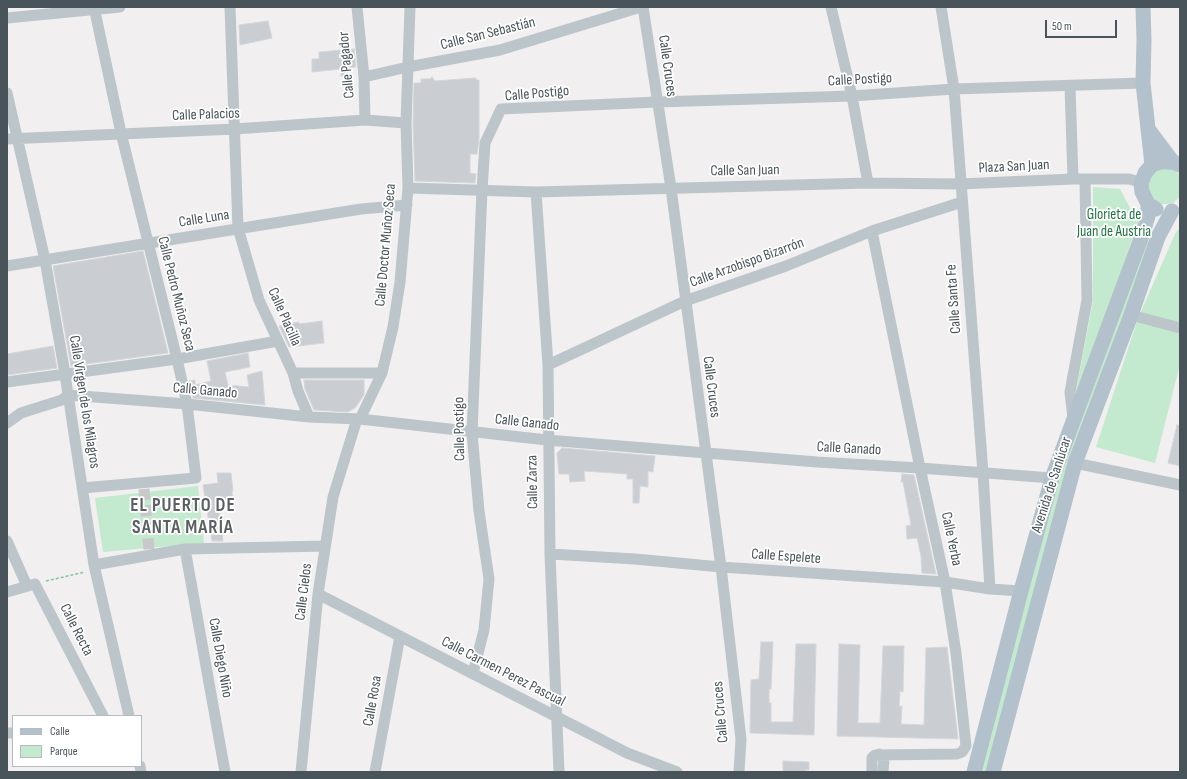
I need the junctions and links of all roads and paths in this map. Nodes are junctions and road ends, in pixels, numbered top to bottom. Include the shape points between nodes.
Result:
1 (120, 7) edge
2 (230, 7) edge
3 (356, 7) edge
4 (410, 7) edge
5 (642, 7) edge
6 (831, 7) edge
7 (941, 7) edge
8 (1143, 7) edge
9 (94, 8) edge
10 (7, 18) edge
11 (408, 67) junction
12 (364, 77) junction
13 (1143, 83) junction
14 (1070, 86) junction
15 (954, 89) junction
16 (7, 93) edge
17 (852, 96) junction
18 (657, 102) junction
19 (366, 120) junction
20 (406, 123) junction
21 (235, 129) junction
22 (1148, 129) junction
23 (121, 133) junction
24 (12, 139) edge
25 (1176, 163) edge
26 (1152, 165) junction
27 (1073, 179) junction
28 (1084, 179) junction
29 (868, 183) junction
30 (958, 184) junction
31 (1141, 184) junction
32 (408, 188) junction
33 (671, 188) junction
34 (482, 190) junction
35 (536, 192) junction
36 (962, 202) junction
37 (1148, 204) junction
38 (407, 205) junction
39 (1176, 209) edge
40 (238, 228) junction
41 (872, 231) junction
42 (148, 243) junction
43 (45, 260) junction
44 (7, 266) edge
45 (685, 301) junction
46 (1131, 315) junction
47 (1180, 328) edge
48 (278, 341) junction
49 (177, 359) junction
50 (548, 365) junction
51 (293, 373) junction
52 (382, 373) junction
53 (65, 374) junction
54 (7, 382) edge
55 (68, 395) junction
56 (187, 404) junction
57 (309, 417) junction
58 (358, 419) junction
59 (1073, 420) junction
60 (7, 424) edge
61 (472, 433) junction
62 (547, 440) junction
63 (705, 453) junction
64 (1075, 463) junction
65 (920, 468) junction
66 (983, 473) junction
67 (1052, 478) junction
68 (1180, 485) edge
69 (100, 487) junction
70 (82, 488) junction
71 (144, 489) dead end
72 (7, 541) edge
73 (325, 546) junction
74 (185, 549) junction
75 (149, 550) dead end
76 (550, 554) junction
77 (114, 562) junction
78 (94, 565) junction
79 (721, 567) junction
80 (945, 582) junction
81 (31, 585) junction
82 (990, 589) junction
83 (1021, 591) junction
84 (7, 592) edge
85 (318, 594) junction
86 (400, 636) junction
87 (473, 673) junction
88 (102, 715) edge
89 (129, 715) edge
90 (558, 717) junction
91 (879, 754) junction
92 (975, 771) edge
93 (993, 771) edge
94 (225, 772) edge
95 (300, 772) edge
96 (375, 772) edge
97 (559, 772) edge
98 (677, 772) edge
99 (739, 772) edge
100 (872, 772) edge
101 (883, 772) edge

1 - 9 street
2 - 21 street, Calle Placilla
3 - 12 street, Calle Pagador
4 - 11 street, Calle Doctor Muñoz Seca
5 - 11 street, Calle San Sebastián via 500,50
5 - 18 street, Calle Cruces
6 - 17 street
7 - 15 street, Calle Santa Fe
8 - 13 main road
9 - 10 street
9 - 23 street, Calle Pedro Muñoz Seca
11 - 12 street, Calle San Sebastián
11 - 20 street, Calle Doctor Muñoz Seca
12 - 19 street, Calle Pagador
13 - 14 street, Calle Postigo
13 - 22 main road
14 - 15 street, Calle Postigo
14 - 27 street
15 - 17 street, Calle Postigo
15 - 30 street, Calle Santa Fe
16 - 24 street, Calle Virgen de los Milagros
17 - 18 street, Calle Postigo
17 - 29 street
18 - 33 street, Calle Cruces
18 - 34 street, Calle Postigo via 501,110 486,143
19 - 20 street, Calle Palacios
19 - 21 street, Calle Palacios
20 - 32 street, Calle Doctor Muñoz Seca
21 - 23 street, Calle Palacios
21 - 40 street, Calle Placilla
22 - 25 main road
22 - 26 main road
23 - 24 street, Calle Palacios
23 - 42 street, Calle Pedro Muñoz Seca
24 - 43 street, Calle Virgen de los Milagros
25 - 26 main road via 1161,162
26 - 31 main road via 1145,173
27 - 28 street, Plaza San Juan
27 - 30 street, Plaza San Juan
28 - 31 street, Plaza San Juan via 1129,179
28 - 59 street via 1087,300 1070,392
29 - 30 street, Calle San Juan
29 - 33 street, Calle San Juan
30 - 36 street, Calle Santa Fe
31 - 37 main road via 1143,196
32 - 34 street
32 - 38 street, Calle Doctor Muñoz Seca
33 - 35 street, Calle San Juan
33 - 45 street, Calle Cruces
34 - 35 street
34 - 61 street, Calle Postigo
35 - 50 street, Calle Zarza
36 - 41 street, Calle Arzobispo Bizarrón
36 - 66 street, Calle Santa Fe
37 - 39 main road via 1161,211
37 - 59 main road, Avenida de Sanlúcar via 1148,216 1143,233
38 - 40 street, Calle Luna via 361,209
38 - 52 street, Calle Doctor Muñoz Seca via 400,282 393,328
39 - 46 main road, Avenida de Sanlúcar via 1158,237
40 - 42 street, Calle Luna
40 - 48 street, Calle Placilla via 259,300
41 - 45 street, Calle Arzobispo Bizarrón via 786,266
41 - 65 street, Calle Yerba
42 - 43 street, Calle Luna
42 - 49 street, Calle Pedro Muñoz Seca
43 - 44 street, Calle Luna
43 - 53 street, Calle Virgen de los Milagros
45 - 50 street, Calle Arzobispo Bizarrón
45 - 63 street, Calle Cruces
46 - 47 street
46 - 64 main road, Avenida de Sanlúcar
48 - 49 street
48 - 51 street, Calle Placilla
49 - 53 street
49 - 56 street, Calle Pedro Muñoz Seca
50 - 62 street, Calle Zarza
51 - 52 street
51 - 57 street, Calle Placilla
52 - 58 street, Calle Doctor Muñoz Seca
53 - 54 street
53 - 55 street, Calle Virgen de los Milagros
55 - 56 street, Calle Ganado
55 - 60 street via 62,400 21,413
55 - 70 street, Calle Virgen de los Milagros
56 - 57 street, Calle Ganado
56 - 69 street, Calle Pedro Muñoz Seca via 196,478
57 - 58 street, Calle Ganado
58 - 61 street, Calle Ganado
58 - 73 street, Calle Cielos via 333,498
59 - 67 main road, Avenida de Sanlúcar
61 - 62 street, Calle Ganado
61 - 87 street, Calle Postigo via 479,511 489,579 484,630
62 - 63 street, Calle Ganado
62 - 76 street, Calle Zarza
63 - 65 street, Calle Ganado
63 - 79 street, Calle Cruces
64 - 68 street
64 - 93 main road, Avenida de Sanlúcar
65 - 66 street, Calle Ganado
65 - 80 street, Calle Yerba
66 - 67 street, Calle Ganado
66 - 82 street, Calle Santa Fe
67 - 83 main road, Avenida de Sanlúcar
69 - 70 street, Calle Pedro Muñoz Seca
69 - 71 street via 114,492
70 - 78 street, Calle Virgen de los Milagros
72 - 81 street, Calle Recta
73 - 74 street
73 - 85 street, Calle Cielos
74 - 77 street
74 - 94 street, Calle Diego Niño
75 - 77 street via 122,553
76 - 79 street, Calle Espelete
76 - 90 street, Calle Zarza
77 - 78 street
78 - 81 path via 90,571
78 - 89 street, Calle Virgen de los Milagros
79 - 80 street, Calle Espelete
79 - 99 street, Calle Cruces via 740,739
80 - 82 street, Calle Espelete
80 - 91 street, Calle Yerba via 966,746 957,754
81 - 84 street
81 - 88 street, Calle Recta
82 - 83 street, Calle Espelete
83 - 92 main road, Avenida de Sanlúcar
85 - 86 street, Calle Carmen Perez Pascual
85 - 95 street, Calle Cielos
86 - 87 street, Calle Carmen Perez Pascual
86 - 96 street, Calle Rosa
87 - 90 street, Calle Carmen Perez Pascual
90 - 97 street, Calle Zarza
90 - 98 street, Calle Carmen Perez Pascual via 627,753
91 - 100 street via 872,758
91 - 101 street via 884,759

